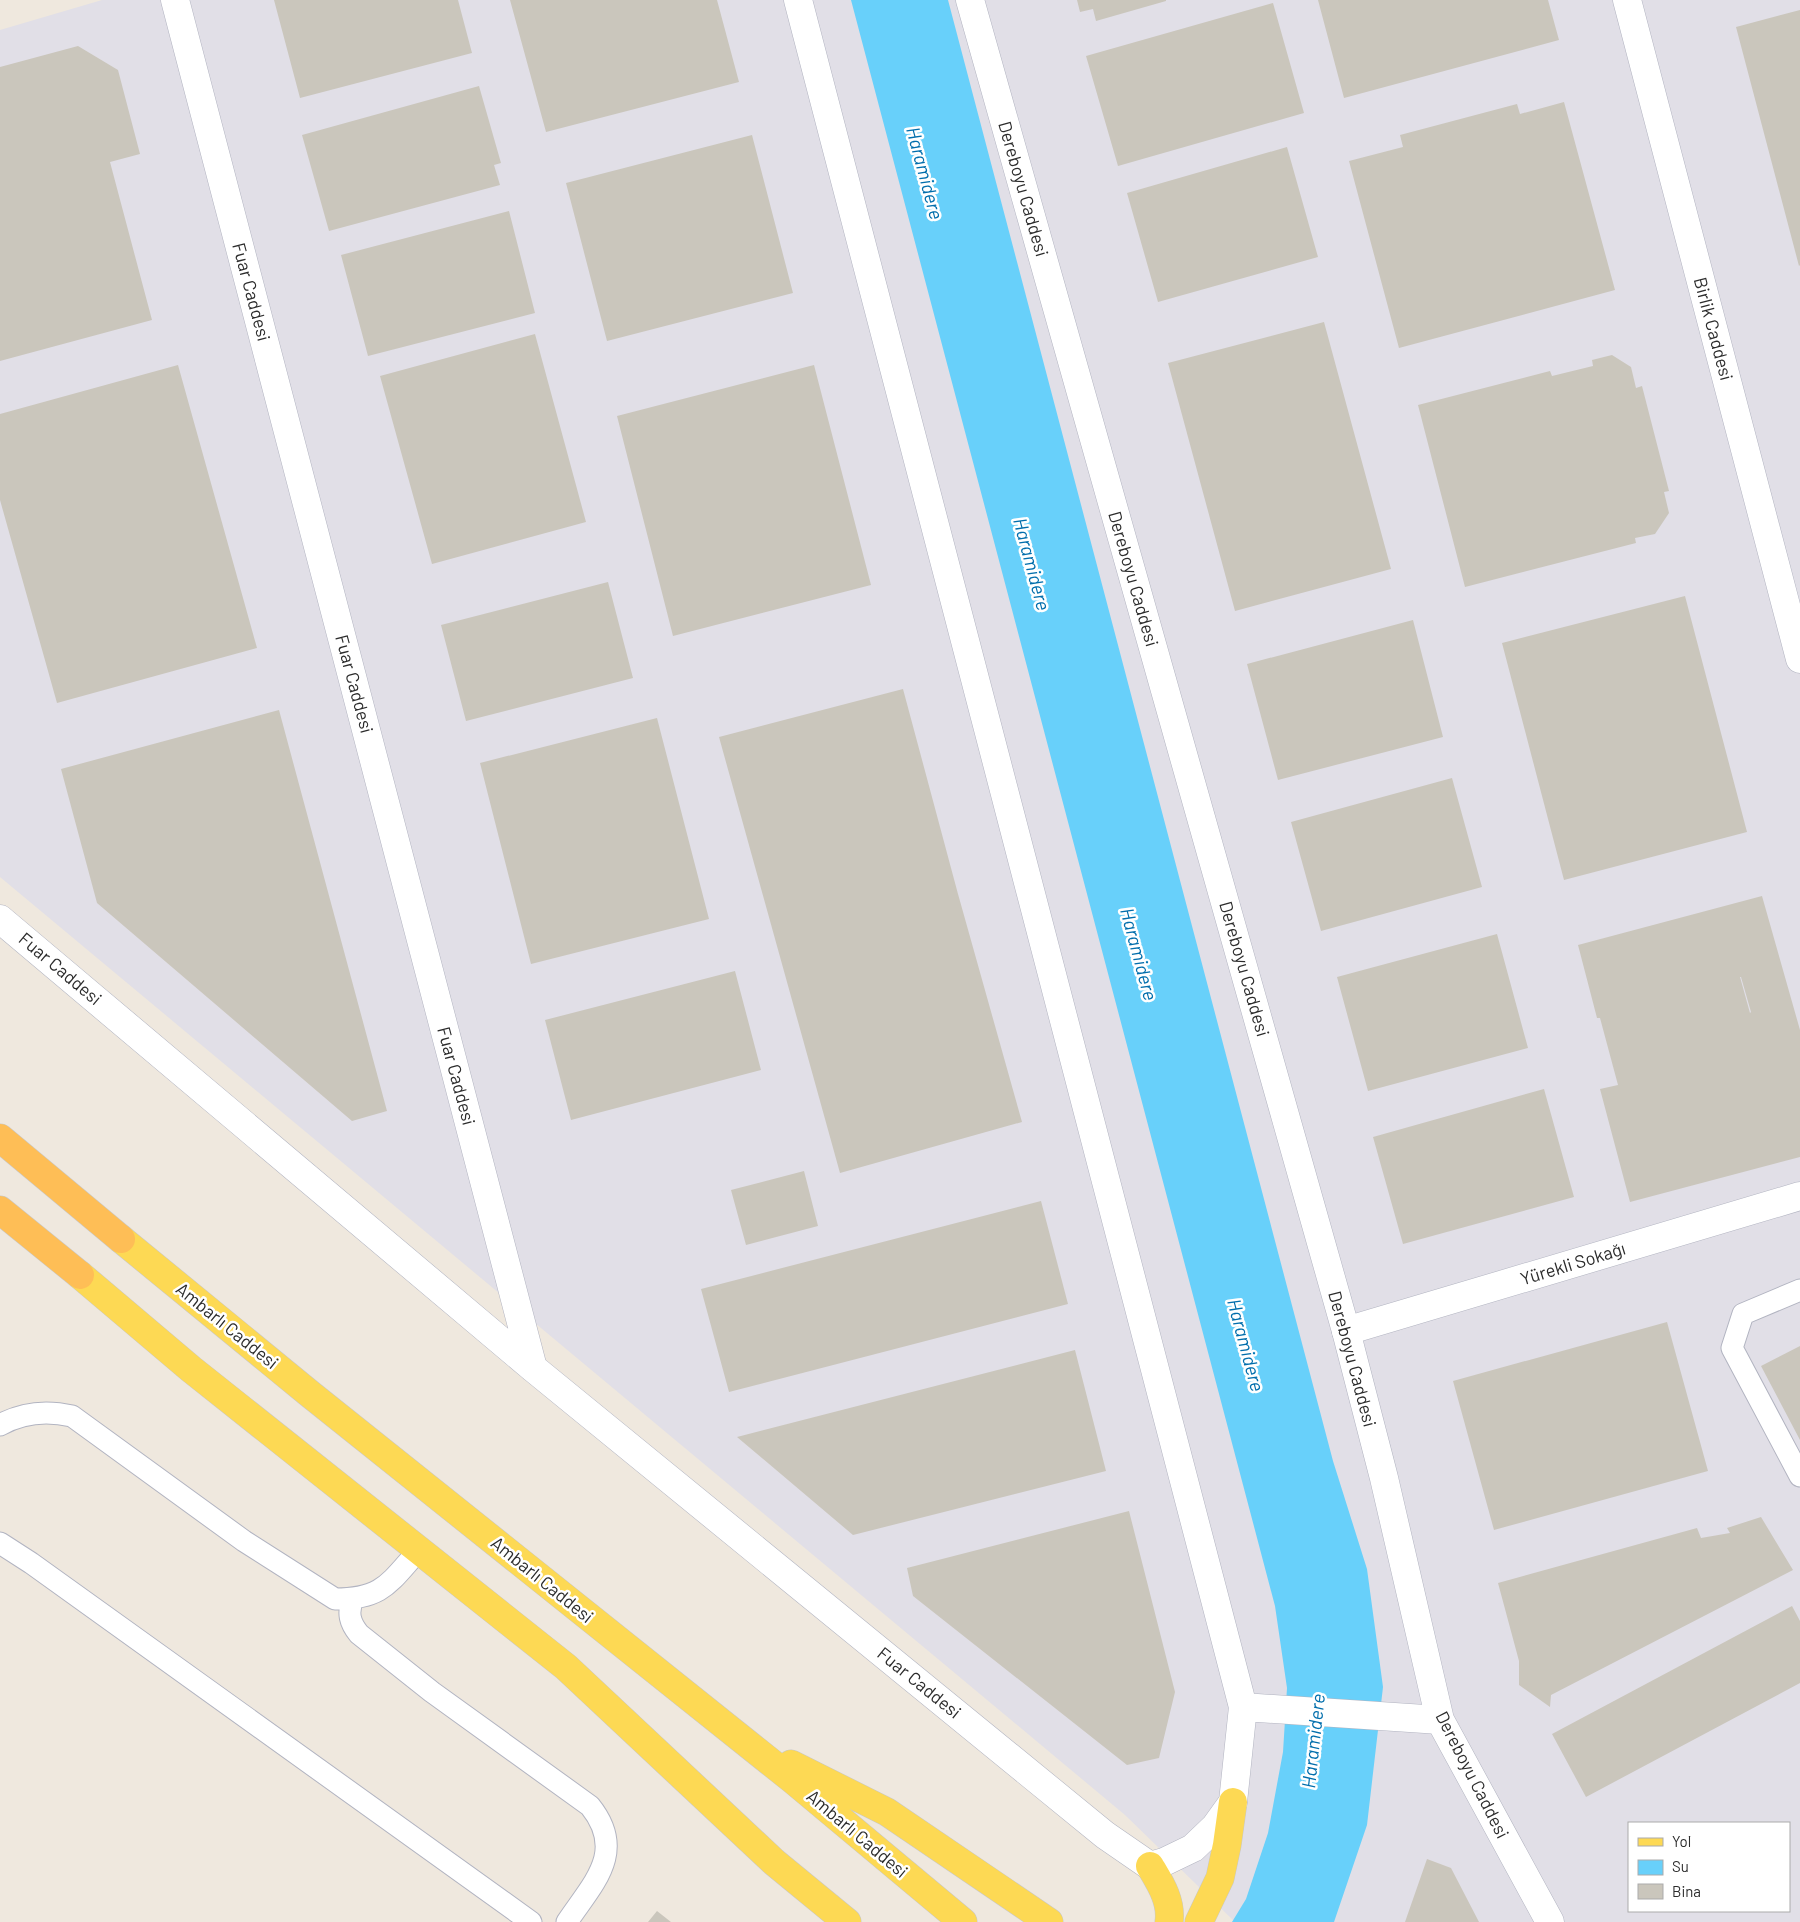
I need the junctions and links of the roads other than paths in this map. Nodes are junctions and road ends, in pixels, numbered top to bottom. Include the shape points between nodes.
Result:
1 (175, 0) edge
2 (798, 0) edge
3 (970, 0) edge
4 (1627, 0) edge
5 (1800, 659) edge
6 (0, 919) edge
7 (0, 1138) edge
8 (1800, 1196) edge
9 (0, 1210) edge
10 (0, 1221) edge
11 (120, 1239) joint
12 (80, 1275) junction
13 (1800, 1290) edge
14 (1346, 1331) junction
15 (533, 1368) junction
16 (0, 1425) edge
17 (1800, 1476) edge
18 (0, 1543) edge
19 (419, 1550) junction
20 (353, 1599) junction
21 (1255, 1708) junction
22 (1440, 1720) junction
23 (744, 1741) junction
24 (1233, 1802) junction
25 (1150, 1866) junction
26 (531, 1922) edge
27 (567, 1922) edge
28 (847, 1922) edge
29 (963, 1922) edge
30 (1049, 1922) edge
31 (1169, 1922) edge
32 (1199, 1922) edge
33 (1550, 1922) edge

1 - 15 street, Fuar Caddesi
2 - 21 street
3 - 14 street, Dereboyu Caddesi
4 - 5 street, Birlik Caddesi
6 - 15 street, Fuar Caddesi
7 - 11 highway
8 - 14 street, Yürekli Sokağı
9 - 12 highway
10 - 12 highway
11 - 23 main road, Ambarlı Caddesi
12 - 19 main road via 191,1369
13 - 17 lane via 1743,1314 1732,1348
14 - 22 street, Dereboyu Caddesi
15 - 25 street, Fuar Caddesi via 1097,1829
16 - 20 lane via 27,1414 42,1412 72,1416 244,1541 335,1599
18 - 26 lane via 48,1574
19 - 20 lane via 382,1588
19 - 28 main road via 566,1667 774,1862
20 - 27 lane via 349,1615 359,1634 598,1815 606,1838 603,1868
21 - 22 street
21 - 24 street
22 - 33 street, Dereboyu Caddesi
23 - 29 main road, Ambarlı Caddesi
23 - 30 main road via 887,1812
24 - 25 street via 1215,1827 1193,1848
24 - 32 main road via 1220,1878
25 - 31 main road via 1164,1890

